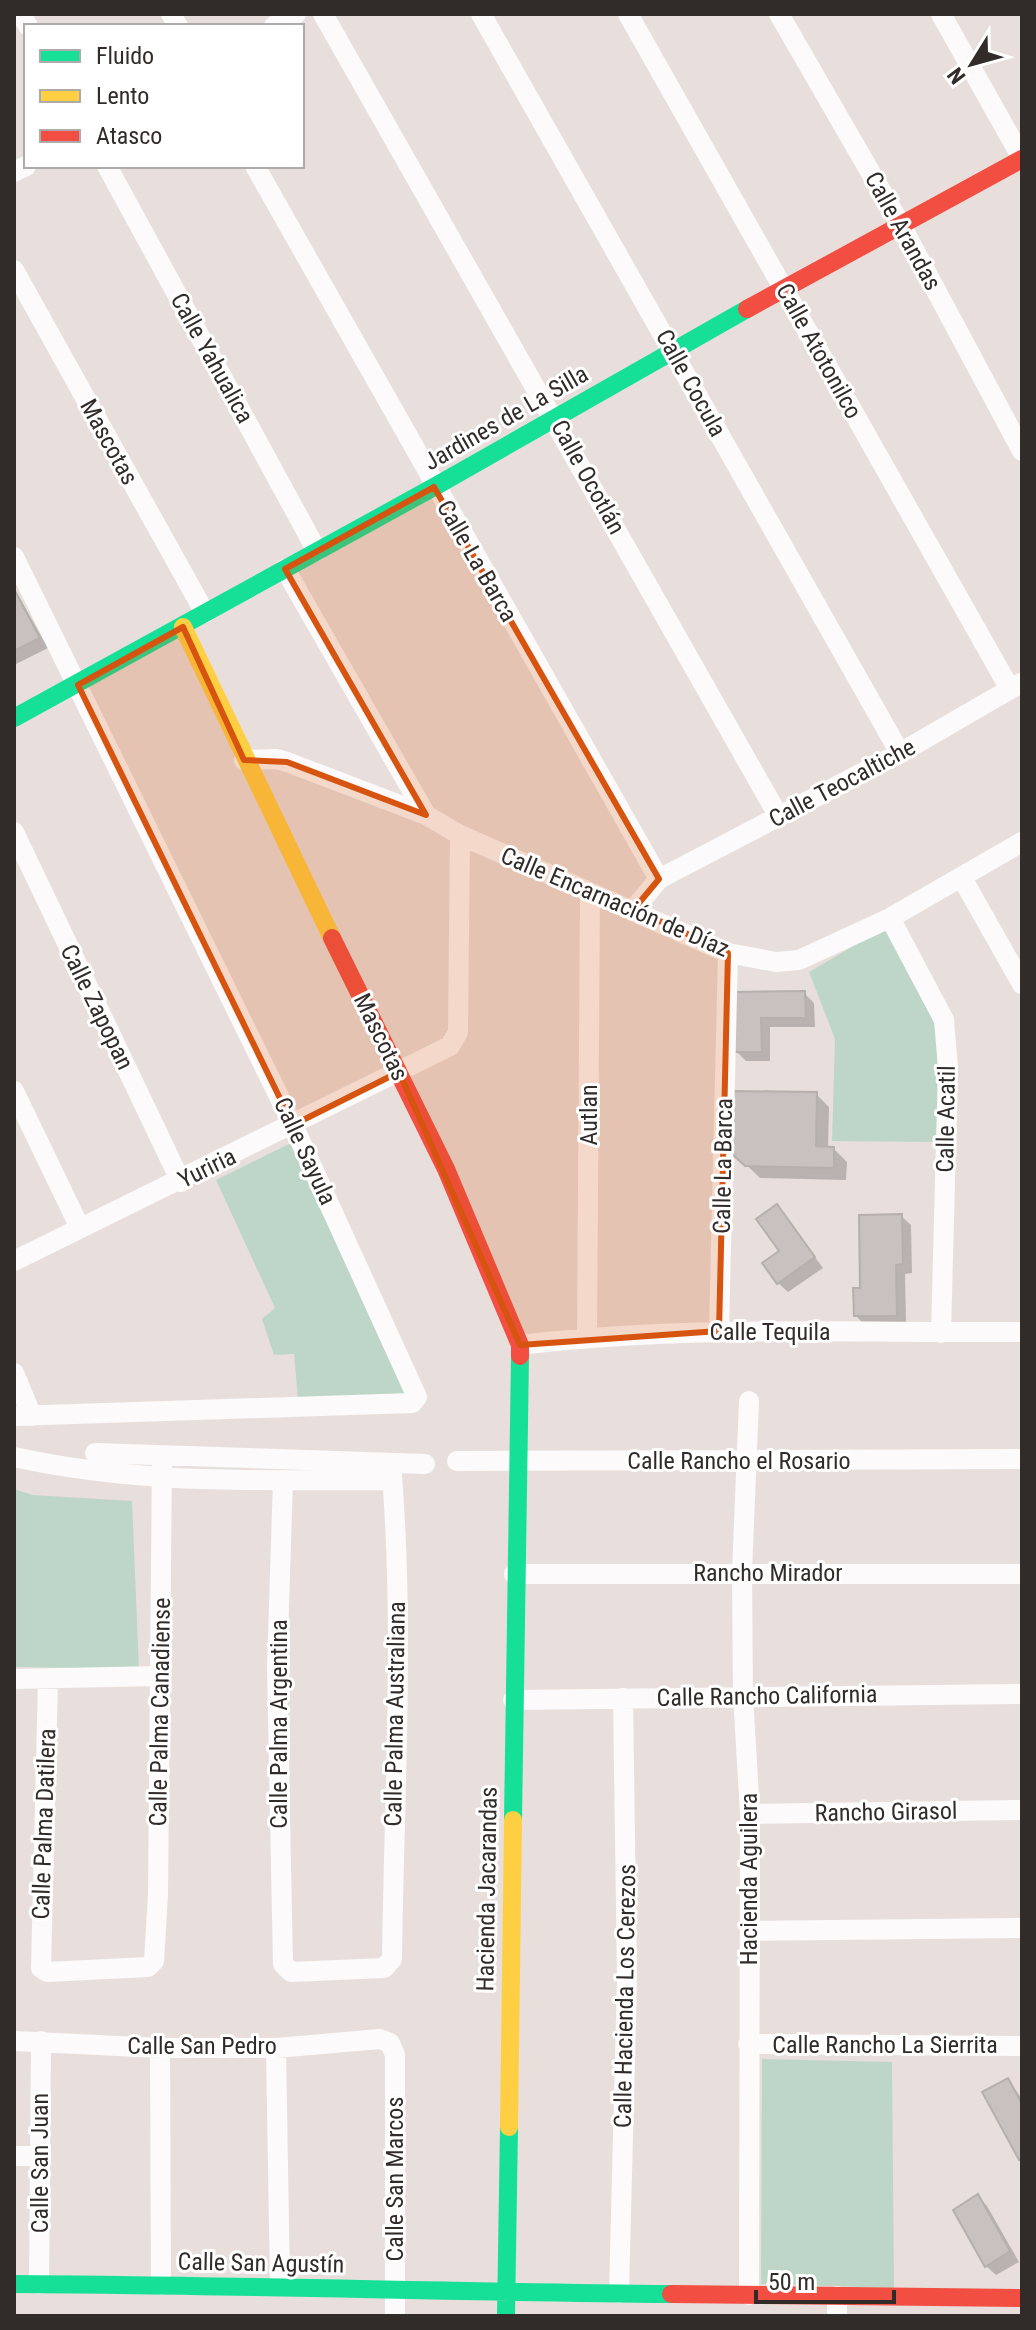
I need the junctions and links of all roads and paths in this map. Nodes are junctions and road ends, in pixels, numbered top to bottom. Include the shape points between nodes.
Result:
1 (296, 14) edge
2 (323, 14) edge
3 (481, 14) edge
4 (628, 14) edge
5 (779, 14) edge
6 (941, 14) edge
7 (278, 24) edge
8 (1022, 158) edge
9 (108, 168) edge
10 (256, 168) edge
11 (902, 227) junction
12 (14, 270) edge
13 (785, 291) junction
14 (672, 349) junction
15 (554, 418) junction
16 (1022, 451) edge
17 (434, 487) junction
18 (317, 551) junction
19 (14, 557) edge
20 (285, 569) junction
21 (205, 613) junction
22 (183, 627) junction
23 (78, 685) junction
24 (1016, 685) edge
25 (14, 718) edge
26 (900, 753) junction
27 (244, 760) junction
28 (426, 815) junction
29 (779, 817) junction
30 (14, 832) edge
31 (460, 835) junction
32 (1022, 842) edge
33 (962, 878) junction
34 (659, 879) junction
35 (590, 894) junction
36 (634, 909) junction
37 (890, 918) junction
38 (728, 953) junction
39 (1022, 984) edge
40 (399, 1072) junction
41 (14, 1091) edge
42 (293, 1125) junction
43 (181, 1182) junction
44 (80, 1228) junction
45 (14, 1261) edge
46 (719, 1331) junction
47 (1022, 1332) edge
48 (941, 1333) junction
49 (587, 1337) junction
50 (520, 1345) junction
51 (14, 1373) edge
52 (749, 1401) dead end
53 (23, 1416) edge
54 (95, 1453) dead end
55 (14, 1457) edge
56 (162, 1457) junction
57 (1022, 1459) edge
58 (457, 1461) dead end
59 (519, 1462) junction
60 (744, 1462) junction
61 (425, 1464) dead end
62 (392, 1472) junction
63 (163, 1480) junction
64 (283, 1480) junction
65 (742, 1572) junction
66 (514, 1574) junction
67 (1022, 1574) edge
68 (159, 1676) junction
69 (14, 1679) edge
70 (48, 1679) junction
71 (1022, 1694) edge
72 (743, 1695) junction
73 (623, 1698) junction
74 (513, 1700) junction
75 (1022, 1810) edge
76 (750, 1814) junction
77 (1022, 1928) edge
78 (750, 1931) junction
79 (284, 1967) joint
80 (41, 1968) joint
81 (14, 2041) edge
82 (41, 2041) junction
83 (390, 2043) joint
84 (748, 2044) junction
85 (1022, 2046) edge
86 (160, 2048) junction
87 (276, 2048) junction
88 (14, 2156) edge
89 (40, 2156) junction
90 (14, 2284) edge
91 (39, 2284) junction
92 (161, 2285) junction
93 (280, 2285) junction
94 (394, 2291) junction
95 (507, 2291) junction
96 (619, 2293) junction
97 (749, 2295) junction
98 (1022, 2298) edge
99 (837, 2306) edge
100 (395, 2316) edge
101 (506, 2316) edge

1 - 7 street
2 - 15 street, Calle Ocotlán
3 - 14 street, Calle Cocula
4 - 13 street, Calle Atotonilco
5 - 11 street, Calle Arandas
6 - 8 street
8 - 11 street, Jardines de La Silla
9 - 18 street, Calle Yahualica
10 - 17 street, Calle La Barca
11 - 13 street, Jardines de La Silla
11 - 16 street, Calle Arandas
12 - 21 street, Mascotas
13 - 14 street, Jardines de La Silla
13 - 24 street, Calle Atotonilco
14 - 15 street, Jardines de La Silla
14 - 26 street, Calle Cocula
15 - 17 street, Jardines de La Silla
15 - 29 street, Calle Ocotlán
17 - 18 street, Jardines de La Silla
17 - 34 street, Calle La Barca
18 - 20 street, Jardines de La Silla
19 - 23 street, Calle Sayula
20 - 21 street, Jardines de La Silla
20 - 28 street
21 - 22 street, Jardines de La Silla
22 - 23 street, Jardines de La Silla
22 - 27 street, Mascotas
23 - 25 street, Jardines de La Silla
23 - 42 street, Calle Sayula
24 - 26 street, Calle Teocaltiche
26 - 29 street, Calle Teocaltiche
27 - 28 street, Calle Encarnación de Díaz via 287,762
27 - 40 street, Mascotas
28 - 31 street, Calle Encarnación de Díaz
29 - 34 street, Calle Teocaltiche
30 - 43 street, Calle Zapopan
31 - 35 street, Calle Encarnación de Díaz
31 - 40 street via 458,1032 450,1046
32 - 33 street, Calle Encarnación de Díaz
33 - 37 street, Calle Encarnación de Díaz
33 - 39 street
34 - 36 street
35 - 36 street, Calle Encarnación de Díaz
35 - 49 street, Autlan
36 - 38 street, Calle Encarnación de Díaz
37 - 38 street, Calle Encarnación de Díaz via 799,960 776,962
37 - 48 street, Calle Acatil via 944,1020 948,1068
38 - 46 street, Calle La Barca
40 - 42 street, Yuriria
40 - 50 street, Mascotas via 496,1280
41 - 44 street
42 - 43 street, Yuriria
42 - 53 street, Calle Sayula via 417,1400
43 - 44 street, Yuriria
44 - 45 street, Yuriria
46 - 48 street, Calle Tequila
46 - 49 street, Calle Tequila
47 - 48 street, Calle Tequila
49 - 50 street, Calle Tequila
50 - 59 street, Mascotas
51 - 53 street
52 - 60 street, Hacienda Aguilera
54 - 56 street
55 - 63 street
56 - 62 street
56 - 63 street, Calle Palma Canadiense
57 - 60 street, Calle Rancho el Rosario
58 - 59 street, Calle Rancho el Rosario
59 - 60 street, Calle Rancho el Rosario
59 - 66 street, Hacienda Jacarandas
60 - 65 street, Hacienda Aguilera
61 - 62 street
62 - 64 street
62 - 79 street, Calle Palma Australiana via 396,1593 390,1964 291,1972
63 - 64 street
63 - 68 street, Calle Palma Canadiense
64 - 79 street, Calle Palma Argentina via 277,1668
65 - 66 street, Rancho Mirador
65 - 67 street, Rancho Mirador
65 - 72 street, Hacienda Aguilera
66 - 74 street, Hacienda Jacarandas
68 - 70 street
68 - 80 street, Calle Palma Canadiense via 158,1895 152,1966 47,1972
69 - 70 street
70 - 80 street, Calle Palma Datilera
71 - 72 street, Calle Rancho California
72 - 73 street, Calle Rancho California
72 - 76 street, Hacienda Aguilera
73 - 74 street, Calle Rancho California
73 - 96 street, Calle Hacienda Los Cerezos via 627,1978
74 - 95 street, Hacienda Jacarandas
75 - 76 street, Rancho Girasol
76 - 78 street, Hacienda Aguilera
77 - 78 street
78 - 84 street, Hacienda Aguilera
81 - 82 street, Calle San Pedro
82 - 86 street, Calle San Pedro
82 - 89 street, Calle San Juan
83 - 87 street, Calle San Pedro via 380,2039
83 - 94 street, Calle San Marcos via 395,2055
84 - 85 street, Calle Rancho La Sierrita
84 - 97 street, Hacienda Aguilera
86 - 87 street, Calle San Pedro
86 - 92 street
87 - 93 street
88 - 89 street
89 - 91 street, Calle San Juan
90 - 91 street, Calle San Agustín
91 - 92 street, Calle San Agustín
92 - 93 street, Calle San Agustín
93 - 94 street, Calle San Agustín
94 - 95 street, Calle San Agustín
94 - 100 street, Calle San Marcos
95 - 96 street, Calle San Agustín
95 - 101 street, Hacienda Jacarandas
96 - 97 street, Calle San Agustín
97 - 99 street, Calle San Agustín
98 - 99 street, Calle San Agustín

